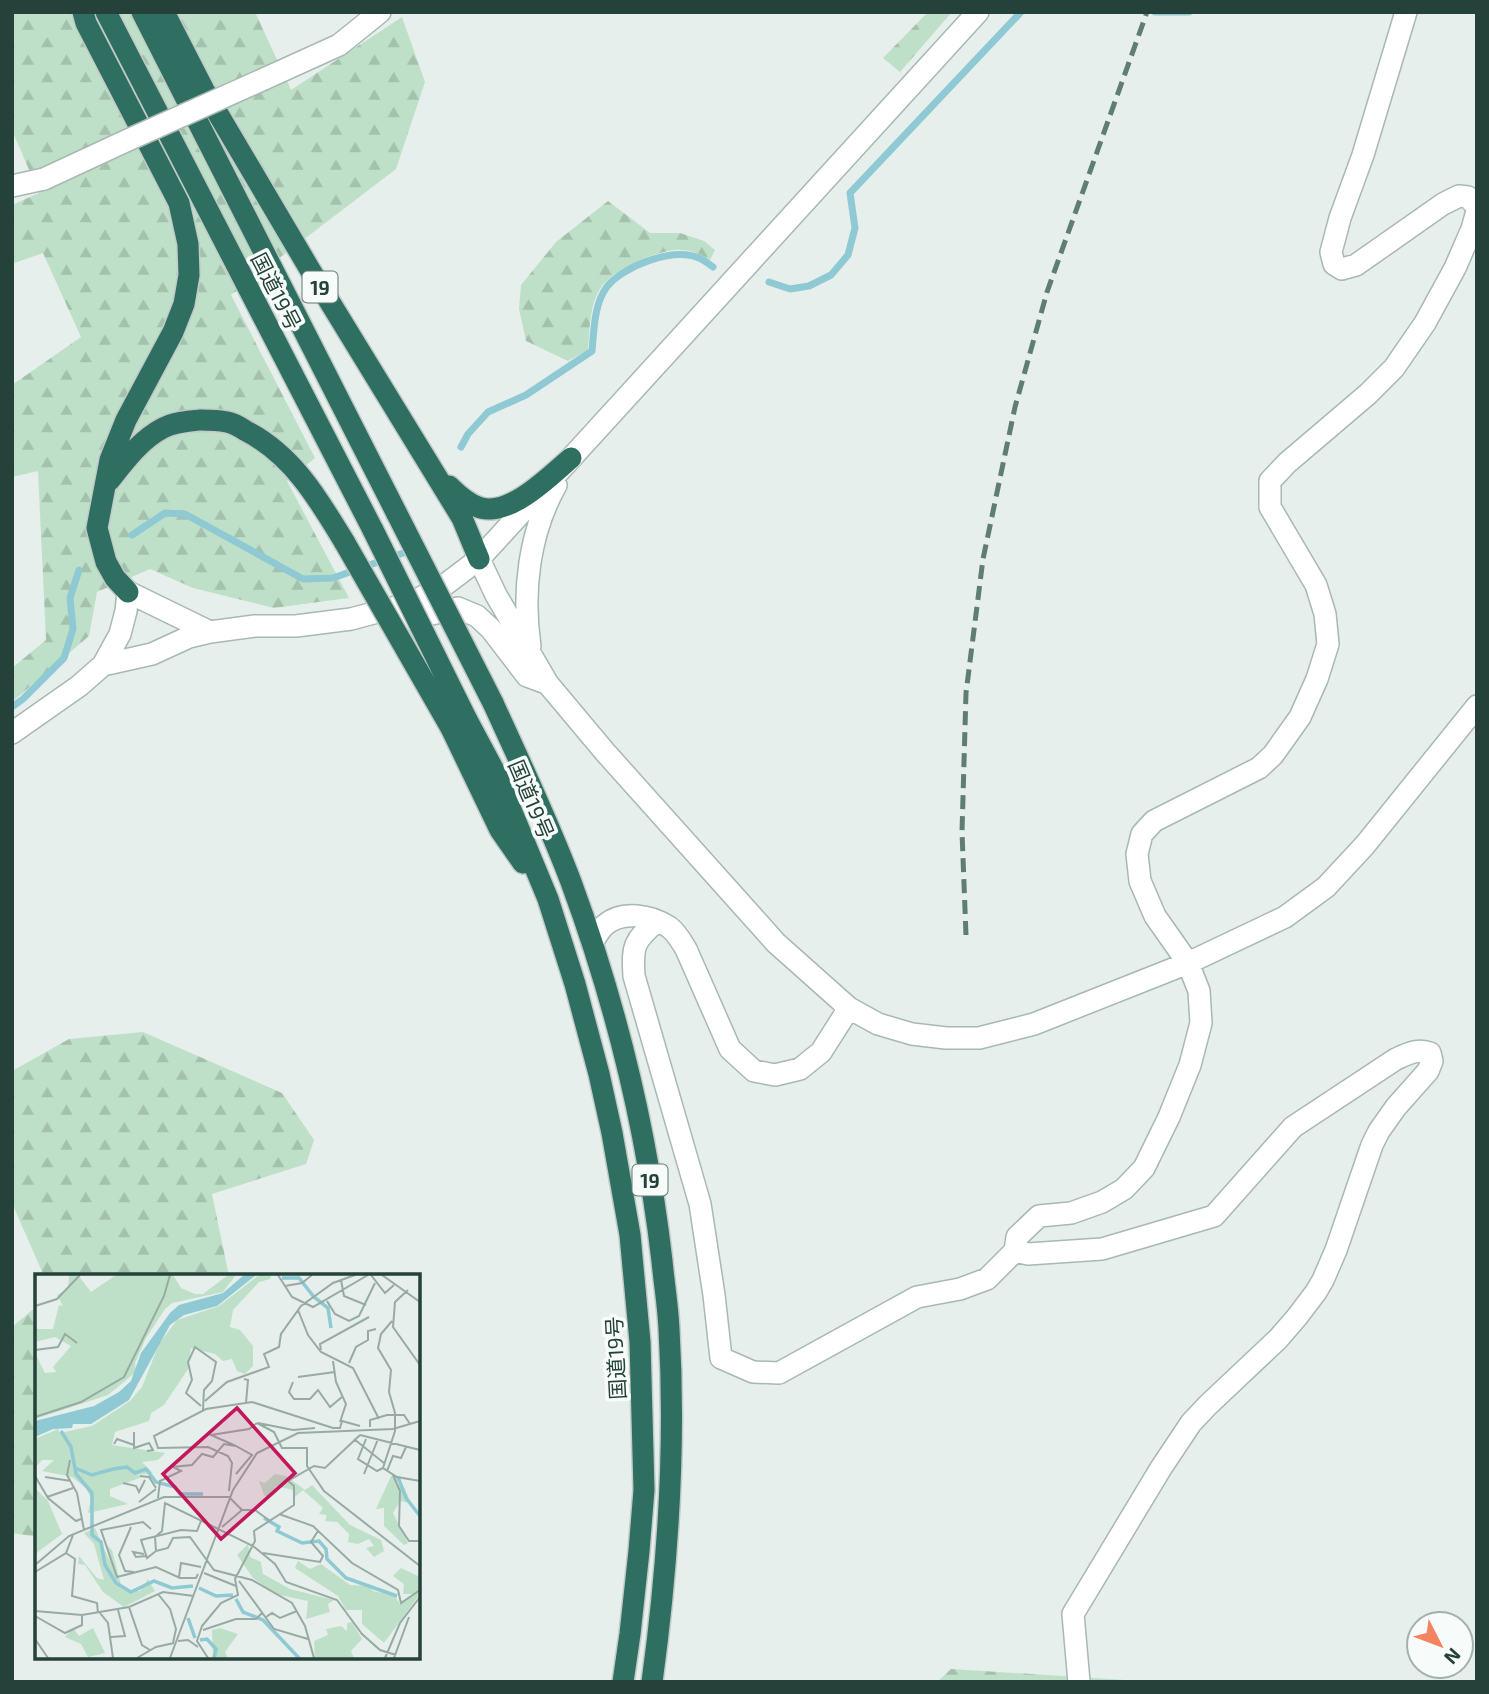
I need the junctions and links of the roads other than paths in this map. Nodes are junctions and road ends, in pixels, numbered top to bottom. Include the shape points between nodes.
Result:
1 (83, 12) edge
2 (106, 12) edge
3 (142, 12) edge
4 (164, 12) edge
5 (380, 12) edge
6 (978, 12) edge
7 (1406, 12) edge
8 (12, 186) edge
9 (1477, 209) edge
10 (571, 458) junction
11 (435, 472) junction
12 (104, 488) junction
13 (479, 559) junction
14 (128, 592) junction
15 (337, 621) junction
16 (210, 632) junction
17 (532, 656) junction
18 (103, 665) junction
19 (548, 684) junction
20 (1477, 706) edge
21 (459, 723) junction
22 (12, 733) edge
23 (657, 921) junction
24 (592, 943) junction
25 (1188, 963) junction
26 (849, 1008) junction
27 (1015, 1251) junction
28 (623, 1682) edge
29 (652, 1682) edge
30 (1079, 1682) edge

1 - 12 highway via 179,203 188,244 184,304 126,421
2 - 21 highway, 国道19号 / 19, bridge via 373,530
3 - 24 highway, 国道19号 / 19, bridge via 493,703 546,821
4 - 11 highway, 19 via 204,90
5 - 8 street, bridge via 339,45 44,179
6 - 10 street
7 - 9 street via 1339,218 1331,252 1334,264 1342,269 1356,265 1459,196 1468,197
9 - 25 street via 1449,279 1394,368 1270,481 1270,507 1316,585 1328,644 1300,717 1273,755 1259,768 1154,821 1142,834 1137,854 1140,881 1155,916
10 - 11 highway via 518,500 489,509 467,501
10 - 13 street
10 - 17 street via 546,503 530,560 527,624
11 - 13 highway, 19
12 - 14 highway via 97,528 106,562
12 - 21 highway, 19, bridge via 128,456 165,426 186,421 230,422 258,437 291,464 317,496
13 - 15 street via 411,603
13 - 17 street
14 - 16 street
14 - 18 street via 120,634
15 - 16 street
15 - 19 street via 372,627 458,608 491,629 527,676
16 - 18 street via 152,654
17 - 19 street
18 - 22 street
19 - 26 street via 776,943
20 - 25 street via 1326,887 1285,917
21 - 28 highway, 国道19号 / 19 via 497,776 548,899 599,1074 630,1235 640,1342 643,1490
23 - 24 street via 638,915 620,917 607,923
23 - 26 street via 678,936 730,1049 754,1071 775,1075 800,1069 821,1052
23 - 27 street via 641,935 633,953 634,976 700,1204 721,1358 753,1372 779,1373 917,1297 987,1279
24 - 29 highway, 国道19号 / 19 via 622,1041 641,1126 669,1327 673,1439 666,1576
25 - 26 street via 1034,1024 979,1038 912,1034 878,1024
25 - 27 street via 1199,991 1201,1023 1191,1065 1144,1168 1124,1189 1101,1202 1071,1213 1039,1216 1017,1237
27 - 30 street via 1102,1249 1214,1216 1293,1127 1396,1059 1415,1051 1430,1053 1428,1071 1396,1107 1372,1145 1324,1280 1278,1339 1191,1423 1073,1614

